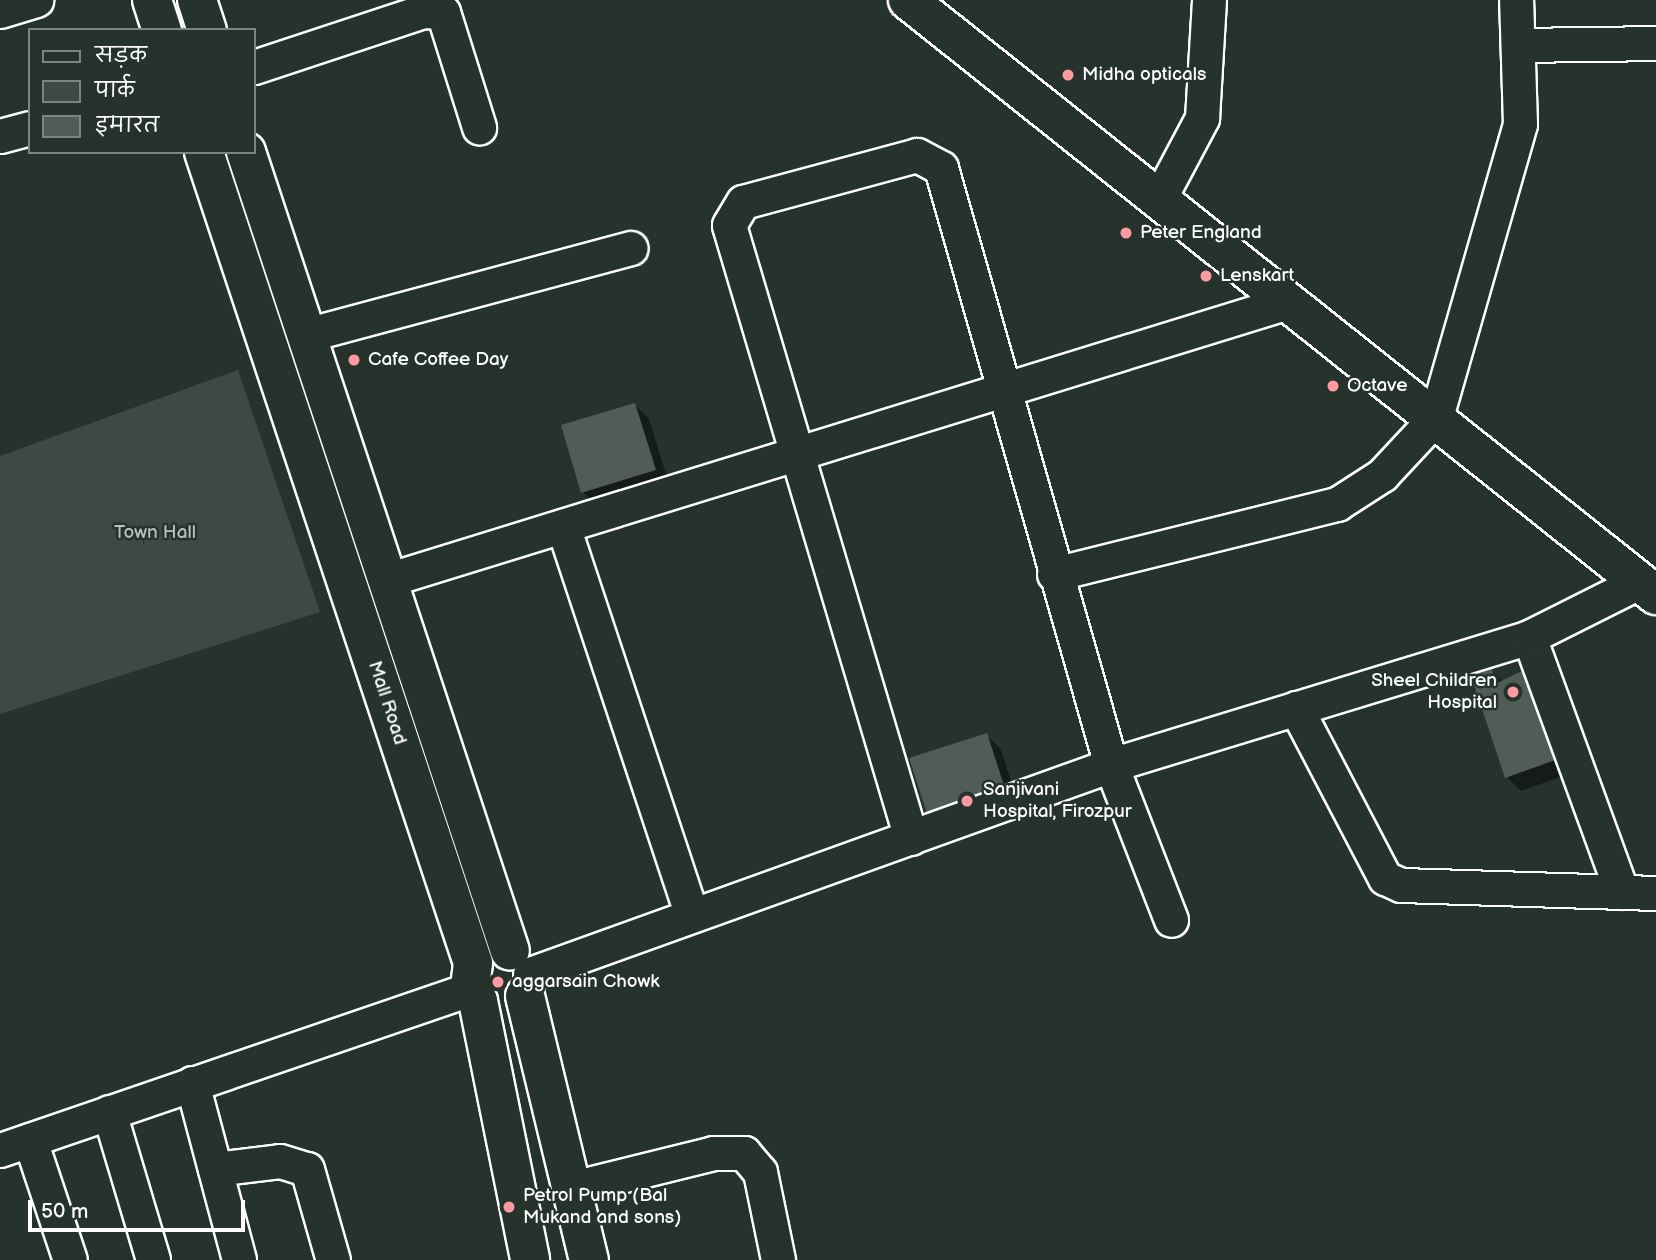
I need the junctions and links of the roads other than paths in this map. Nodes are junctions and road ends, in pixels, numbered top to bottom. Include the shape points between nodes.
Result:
1 (36, 0) edge
2 (152, 0) edge
3 (197, 0) edge
4 (908, 0) edge
5 (1209, 0) edge
6 (1516, 0) edge
7 (0, 11) edge
8 (161, 28) edge
9 (205, 28) edge
10 (1656, 43) edge
11 (1518, 45) junction
12 (256, 65) edge
13 (478, 127) dead end
14 (28, 129) edge
15 (0, 136) edge
16 (205, 154) edge
17 (247, 154) edge
18 (1159, 199) junction
19 (631, 248) dead end
20 (1288, 302) junction
21 (306, 335) junction
22 (1004, 392) junction
23 (1436, 417) junction
24 (800, 457) junction
25 (563, 526) junction
26 (1054, 574) junction
27 (387, 580) junction
28 (1648, 589) edge
29 (1529, 637) junction
30 (1296, 708) junction
31 (1111, 765) junction
32 (911, 838) junction
33 (1622, 892) junction
34 (1656, 893) edge
35 (692, 915) junction
36 (1171, 920) dead end
37 (522, 974) junction
38 (474, 985) junction
39 (192, 1083) junction
40 (109, 1112) junction
41 (15, 1145) edge
42 (215, 1169) junction
43 (572, 1188) junction
44 (70, 1260) edge
45 (153, 1260) edge
46 (239, 1260) edge
47 (333, 1260) edge
48 (530, 1260) edge
49 (589, 1260) edge
50 (778, 1260) edge

1 - 7 street
2 - 8 main road
3 - 9 main road
4 - 18 main road
5 - 18 street via 1202,118
6 - 11 street
10 - 11 street
11 - 23 street via 1520,124
12 - 13 street via 422,11 443,12
14 - 15 street
16 - 38 main road, Mall Road
17 - 21 main road
18 - 20 main road
19 - 21 street
20 - 22 street
20 - 23 main road
21 - 27 main road
22 - 24 street
22 - 24 street via 941,168 933,158 903,156 743,202 729,225
22 - 26 street
23 - 26 street via 1382,475 1337,504
23 - 28 main road
24 - 25 street
24 - 32 street
25 - 27 street
25 - 35 street
26 - 31 street
27 - 37 main road
28 - 29 street
29 - 30 street
29 - 33 street
30 - 31 street
30 - 33 street via 1385,878 1401,886
31 - 32 street
31 - 36 street
32 - 35 street
33 - 34 street
35 - 37 street
37 - 38 main road via 490,950
37 - 38 main road via 503,1010
37 - 43 main road
38 - 39 street
38 - 48 main road, Mall Road
39 - 40 street
39 - 42 street
40 - 41 street
40 - 45 street
41 - 44 street
42 - 46 street
42 - 47 street via 280,1161 307,1169
43 - 49 main road
43 - 50 street via 713,1153 744,1153 760,1172

